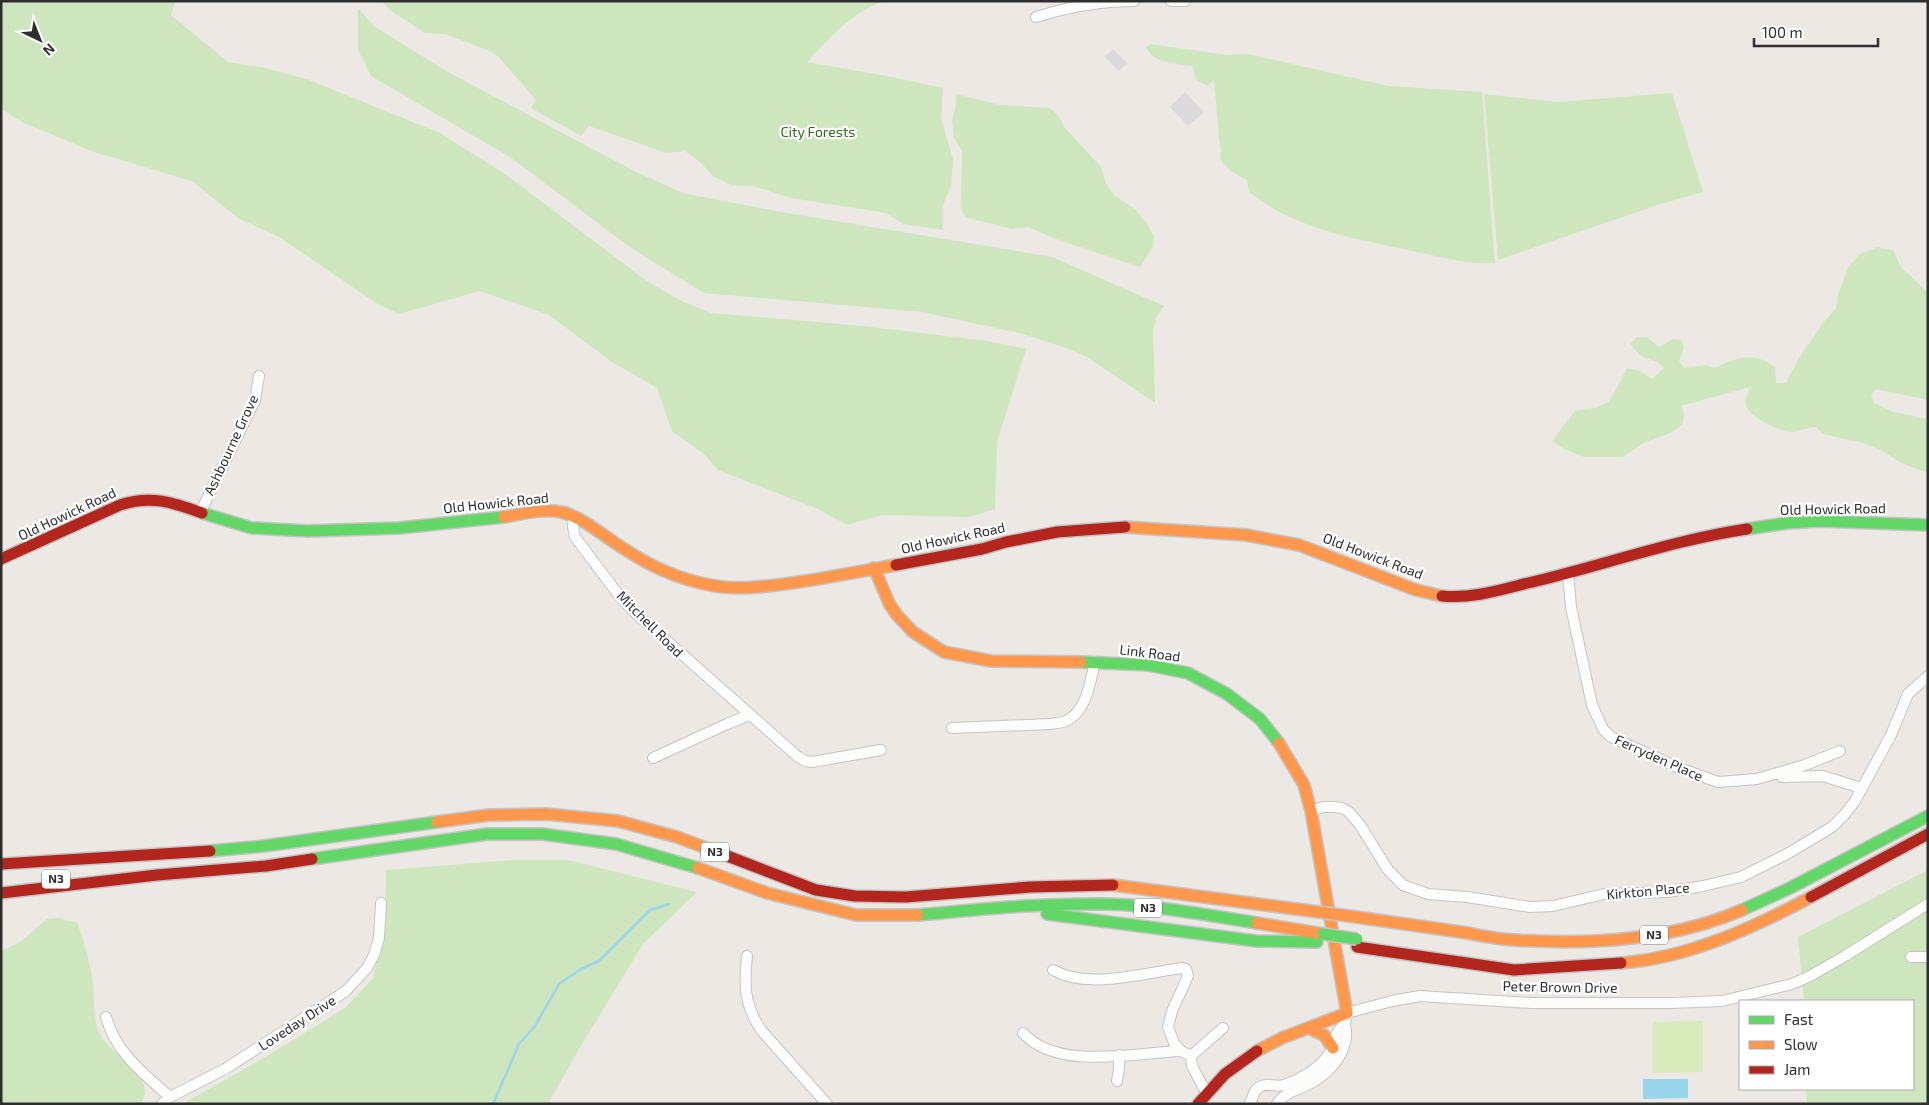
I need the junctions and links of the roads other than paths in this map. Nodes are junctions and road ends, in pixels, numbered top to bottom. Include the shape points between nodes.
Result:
1 (1134, 1) edge
2 (1171, 1) edge
3 (1185, 1) edge
4 (1036, 16) dead end
5 (259, 376) dead end
6 (200, 513) junction
7 (574, 517) junction
8 (1928, 524) edge
9 (1, 559) edge
10 (874, 568) junction
11 (1568, 574) junction
12 (1095, 662) junction
13 (1928, 676) edge
14 (749, 715) junction
15 (952, 728) dead end
16 (881, 750) dead end
17 (1840, 751) dead end
18 (653, 758) dead end
19 (1757, 779) junction
20 (1861, 788) junction
21 (1311, 811) junction
22 (1928, 816) edge
23 (1928, 834) edge
24 (1, 864) edge
25 (110, 879) junction
26 (1, 883) edge
27 (1, 893) edge
28 (382, 903) dead end
29 (1928, 904) edge
30 (972, 910) junction
31 (1323, 938) junction
32 (747, 956) dead end
33 (1911, 957) dead end
34 (1928, 957) edge
35 (1054, 970) dead end
36 (1347, 1013) junction
37 (106, 1017) dead end
38 (1346, 1025) junction
39 (1223, 1028) dead end
40 (1308, 1028) junction
41 (1023, 1033) dead end
42 (1333, 1048) junction
43 (1180, 1051) junction
44 (1119, 1055) junction
45 (1191, 1056) junction
46 (1117, 1081) dead end
47 (1206, 1092) junction
48 (166, 1100) edge
49 (827, 1104) edge
50 (1198, 1104) edge
51 (1248, 1104) edge
52 (1276, 1104) edge

1 - 4 street via 1116,1
2 - 3 street
5 - 6 street, Ashbourne Grove via 255,400
6 - 7 main road, Old Howick Road via 248,527 320,531 376,531 549,511
6 - 9 main road, Old Howick Road via 163,501 130,502
7 - 10 main road, Old Howick Road via 666,572 705,584 745,588
7 - 14 street, Mitchell Road via 575,537 621,598
8 - 11 main road, Old Howick Road via 1844,521 1777,524 1681,542
10 - 11 main road, Old Howick Road via 1057,532 1117,526 1246,534 1299,545 1416,590 1448,597 1473,596
10 - 12 main road, Link Road via 897,615 913,632 944,652 990,661
11 - 19 street, Ferryden Place via 1580,652 1592,705 1603,729 1623,743 1709,780
12 - 15 street via 1083,704 1065,722
12 - 21 main road, Link Road via 1148,665 1188,673 1227,694 1260,719 1272,734 1304,786
13 - 20 street, Kirkton Place via 1908,694 1891,735
14 - 16 street, Mitchell Road via 805,761
14 - 18 street
17 - 19 street, Ferryden Place
19 - 20 street, Ferryden Place via 1823,776
20 - 21 street, Kirkton Place via 1850,808 1832,827 1741,877 1668,892 1604,894 1553,906 1530,907 1414,890 1403,885 1388,870 1349,812 1333,807
21 - 36 main road, Link Road
22 - 24 main road, N3, bridge via 1723,918 1628,939 1578,941 1513,940 1109,885 1030,887 906,897 855,896 816,890 677,837 618,822 546,814 489,815 254,847
23 - 31 main road, N3, bridge via 1798,904 1725,938 1676,954 1631,962 1575,967 1518,966
25 - 26 main road, N3
25 - 27 main road
25 - 30 main road, N3 via 266,866 487,834 542,834 616,844 767,893 856,915 907,916
28 - 48 street, Loveday Drive via 374,955 346,991 225,1069
29 - 36 street, Peter Brown Drive via 1810,976 1722,1002 1531,1003 1420,996
30 - 31 main road via 1096,919 1256,941
30 - 31 main road, N3 via 1107,904 1188,912
32 - 49 street via 744,982 752,1016
33 - 34 street
35 - 43 street via 1076,979 1116,978 1186,969 1188,976 1168,1027
36 - 38 street
36 - 40 main road, Peter Brown Drive
37 - 48 street via 125,1056
38 - 42 street via 1337,1034
38 - 52 street via 1346,1044 1324,1074 1306,1086 1284,1094
39 - 45 street
40 - 42 main road via 1329,1038
40 - 47 main road, Peter Brown Drive via 1257,1052 1228,1071
41 - 44 street via 1042,1049 1058,1054
42 - 51 street via 1308,1074 1283,1085 1260,1086
43 - 44 street
43 - 45 street
44 - 46 street
45 - 47 street via 1192,1066
47 - 50 main road, Peter Brown Drive

